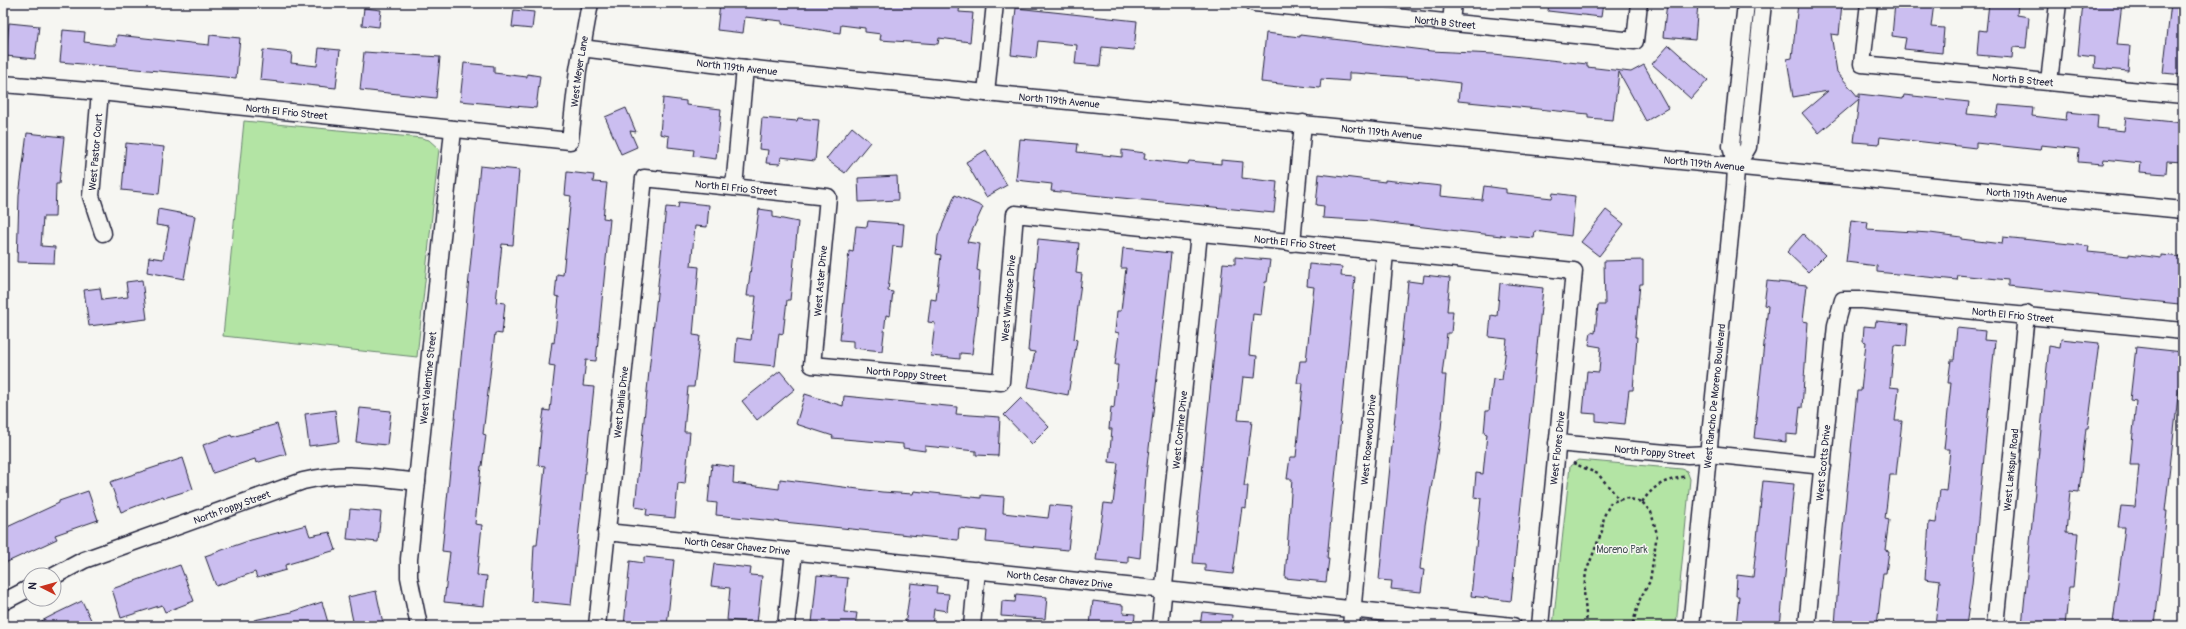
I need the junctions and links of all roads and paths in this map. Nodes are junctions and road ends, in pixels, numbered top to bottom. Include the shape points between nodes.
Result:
1 (590, 3) edge
2 (995, 3) edge
3 (1453, 3) edge
4 (1639, 3) edge
5 (1746, 3) edge
6 (1763, 3) edge
7 (1869, 3) edge
8 (2058, 3) edge
9 (1265, 4) edge
10 (1451, 22) junction
11 (581, 48) junction
12 (745, 68) junction
13 (2049, 82) junction
14 (3, 84) edge
15 (100, 92) junction
16 (986, 93) junction
17 (2183, 95) edge
18 (1303, 123) junction
19 (453, 130) junction
20 (570, 141) joint
21 (1736, 167) junction
22 (644, 178) joint
23 (734, 187) junction
24 (828, 197) joint
25 (2183, 210) edge
26 (1015, 214) joint
27 (103, 233) dead end
28 (1199, 233) junction
29 (1292, 243) junction
30 (1385, 253) junction
31 (1574, 271) joint
32 (1843, 300) joint
33 (2026, 314) junction
34 (2183, 331) edge
35 (812, 365) joint
36 (1001, 382) joint
37 (1558, 443) junction
38 (1709, 454) junction
39 (1574, 463) dead end
40 (1823, 466) junction
41 (1687, 476) dead end
42 (417, 482) junction
43 (1620, 500) junction
44 (1642, 502) junction
45 (606, 532) junction
46 (794, 551) junction
47 (977, 570) junction
48 (62, 572) edge
49 (1164, 590) junction
50 (22, 592) edge
51 (3, 602) edge
52 (1353, 609) junction
53 (419, 626) edge
54 (597, 626) edge
55 (786, 626) edge
56 (972, 626) edge
57 (1160, 626) edge
58 (1351, 626) edge
59 (1513, 626) edge
60 (1540, 626) edge
61 (1587, 626) edge
62 (1632, 626) edge
63 (1691, 626) edge
64 (1807, 626) edge
65 (1996, 626) edge

1 - 11 street, West Meyer Lane
2 - 16 street
3 - 10 street
4 - 10 street, North B Street via 1635,41
5 - 21 street, West Rancho De Moreno Boulevard via 1731,146
6 - 21 street, West Rancho De Moreno Boulevard via 1748,147
7 - 13 street, North B Street via 1862,64
8 - 13 street
9 - 10 street, North B Street
11 - 12 street, North 119th Avenue
11 - 20 street, West Meyer Lane
12 - 16 street, North 119th Avenue
12 - 23 street
13 - 17 street, North B Street
14 - 15 street, North El Frio Street
15 - 19 street, North El Frio Street
15 - 27 street, West Pastor Court via 91,196
16 - 18 street, North 119th Avenue
18 - 21 street, North 119th Avenue
18 - 29 street
19 - 20 street, North El Frio Street
19 - 42 street, West Valentine Street
21 - 25 street, North 119th Avenue
21 - 38 street, West Rancho De Moreno Boulevard
22 - 23 street, North El Frio Street
22 - 45 street, West Dahlia Drive
23 - 24 street, North El Frio Street
24 - 35 street, West Aster Drive
26 - 28 street, North El Frio Street
26 - 36 street, West Windrose Drive
28 - 29 street, North El Frio Street
28 - 49 street, West Corrine Drive
29 - 30 street, North El Frio Street
30 - 31 street, North El Frio Street
30 - 52 street, West Rosewood Drive
31 - 37 street, West Flores Drive
32 - 33 street, North El Frio Street
32 - 40 street, West Scotts Drive via 1836,325
33 - 34 street, North El Frio Street
33 - 65 street, West Larkspur Road
35 - 36 street, North Poppy Street
37 - 38 street, North Poppy Street via 1688,455
37 - 60 street, West Flores Drive
38 - 40 street, North Poppy Street
38 - 63 street, West Rancho De Moreno Boulevard
39 - 43 path via 1598,474
40 - 64 street, West Scotts Drive
41 - 44 path via 1663,481 1652,488
42 - 48 street, North Poppy Street via 351,474 303,481 84,560
42 - 53 street, West Valentine Street via 409,568
43 - 44 path via 1626,498
43 - 61 path via 1611,502 1604,516 1602,531 1586,572 1584,591
44 - 62 path via 1651,512 1657,534 1650,581 1640,599
45 - 46 street, North Cesar Chavez Drive
45 - 54 street, West Dahlia Drive
46 - 47 street, North Cesar Chavez Drive
46 - 55 street
47 - 49 street, North Cesar Chavez Drive
47 - 56 street
49 - 52 street, North Cesar Chavez Drive
49 - 57 street, West Corrine Drive
50 - 51 street
52 - 58 street, West Rosewood Drive
52 - 59 street, North Cesar Chavez Drive

